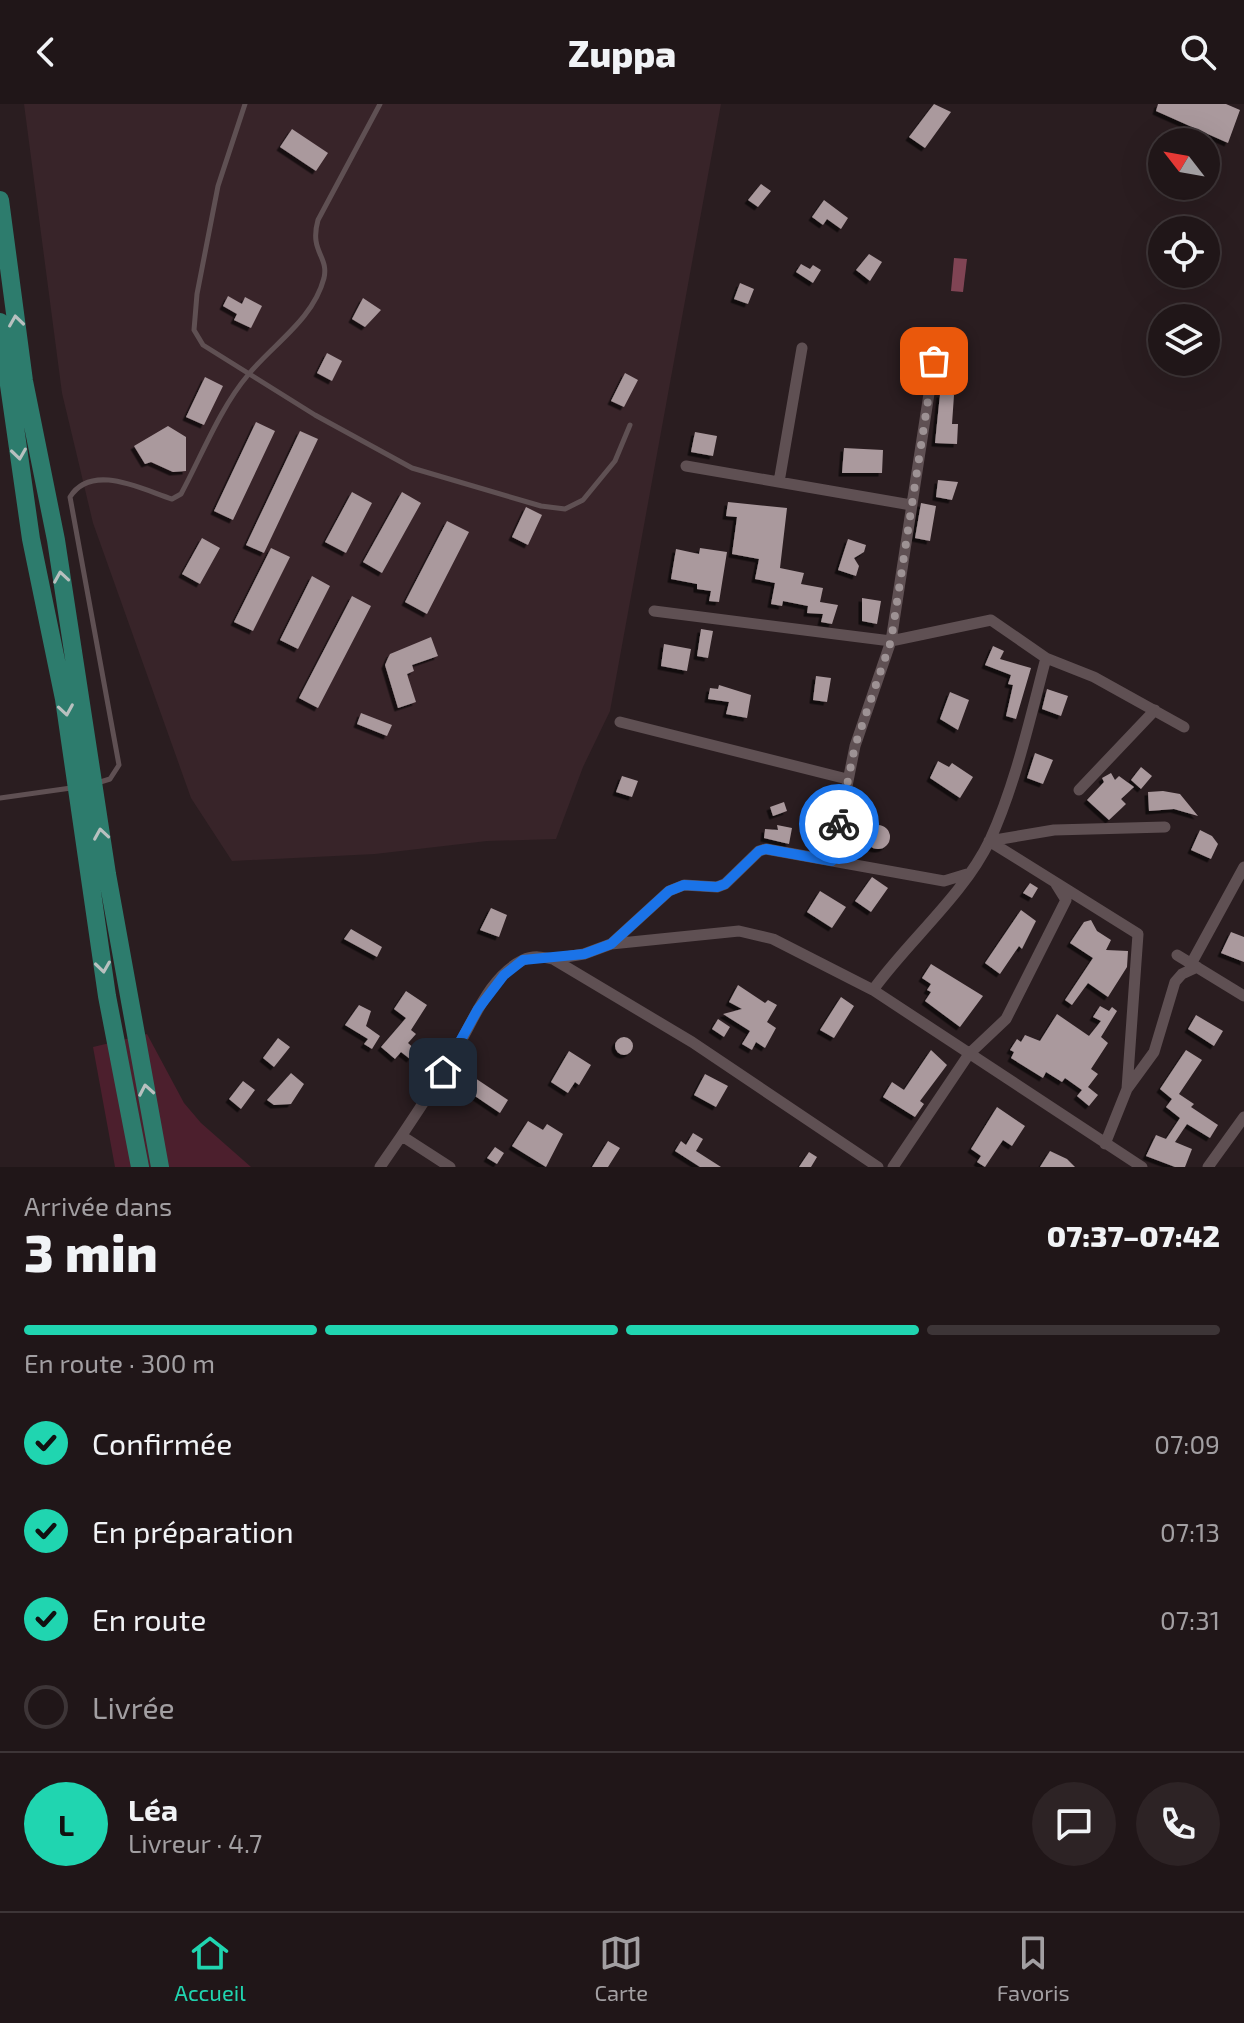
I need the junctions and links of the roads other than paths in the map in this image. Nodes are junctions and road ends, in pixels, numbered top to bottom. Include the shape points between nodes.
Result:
1 (245, 104) edge
2 (380, 104) edge
3 (0, 200) edge
4 (0, 322) edge
5 (802, 348) dead end
6 (934, 361) dead end
7 (249, 373) junction
8 (630, 425) dead end
9 (686, 466) dead end
10 (779, 482) junction
11 (911, 505) junction
12 (654, 611) dead end
13 (891, 641) junction
14 (1046, 658) junction
15 (1155, 710) junction
16 (620, 722) dead end
17 (1184, 727) dead end
18 (847, 779) junction
19 (85, 786) junction
20 (1079, 790) dead end
21 (0, 798) edge
22 (1165, 827) dead end
23 (989, 841) junction
24 (832, 861) junction
25 (1244, 867) edge
26 (967, 874) junction
27 (1053, 879) junction
28 (611, 944) junction
29 (1177, 955) dead end
30 (553, 959) junction
31 (1194, 965) junction
32 (873, 990) junction
33 (1244, 996) edge
34 (969, 1054) junction
35 (1127, 1089) junction
36 (1244, 1117) edge
37 (402, 1136) junction
38 (1105, 1144) junction
39 (1131, 1164) edge
40 (140, 1167) edge
41 (160, 1167) edge
42 (380, 1167) edge
43 (450, 1167) edge
44 (878, 1167) edge
45 (893, 1167) edge
46 (1142, 1167) edge
47 (1208, 1167) edge

1 - 7 lane via 218,186 193,319 196,338 203,345
2 - 7 lane via 318,220 313,237 324,277 317,293 298,324
19 -> 3 main road via 56,540 24,381
4 -> 19 main road via 31,539
5 - 10 street
6 - 11 street
7 - 8 lane via 412,468 541,506 565,509 583,500 615,461
7 - 19 lane via 177,498 113,481 83,485 70,497 119,765 110,779
9 - 10 street
10 - 11 street
11 - 13 street
12 - 13 street
13 - 14 street via 991,620
13 - 18 street
14 - 15 street
14 - 23 street
15 - 17 street
15 - 20 street
16 - 18 street
18 - 24 street
19 - 21 lane
19 -> 40 main road via 107,996
41 -> 19 main road
22 - 23 street via 1054,830
23 - 26 street
23 - 27 street
24 - 26 street via 944,881
24 - 28 street via 759,851 725,884 684,885 669,891
25 - 31 street
26 - 32 street
27 - 34 street via 1066,900 1006,1019
27 - 35 street via 1138,934
28 - 30 street
28 - 32 street via 756,933
29 - 31 street
30 - 37 street via 523,960 504,975
30 - 44 street via 692,1042
31 - 33 street
31 - 35 street via 1175,982 1154,1052
32 - 34 street
34 - 38 street
34 - 45 street
35 - 38 street
36 - 47 street
37 - 42 street
37 - 43 street
38 - 39 street
39 - 46 street

